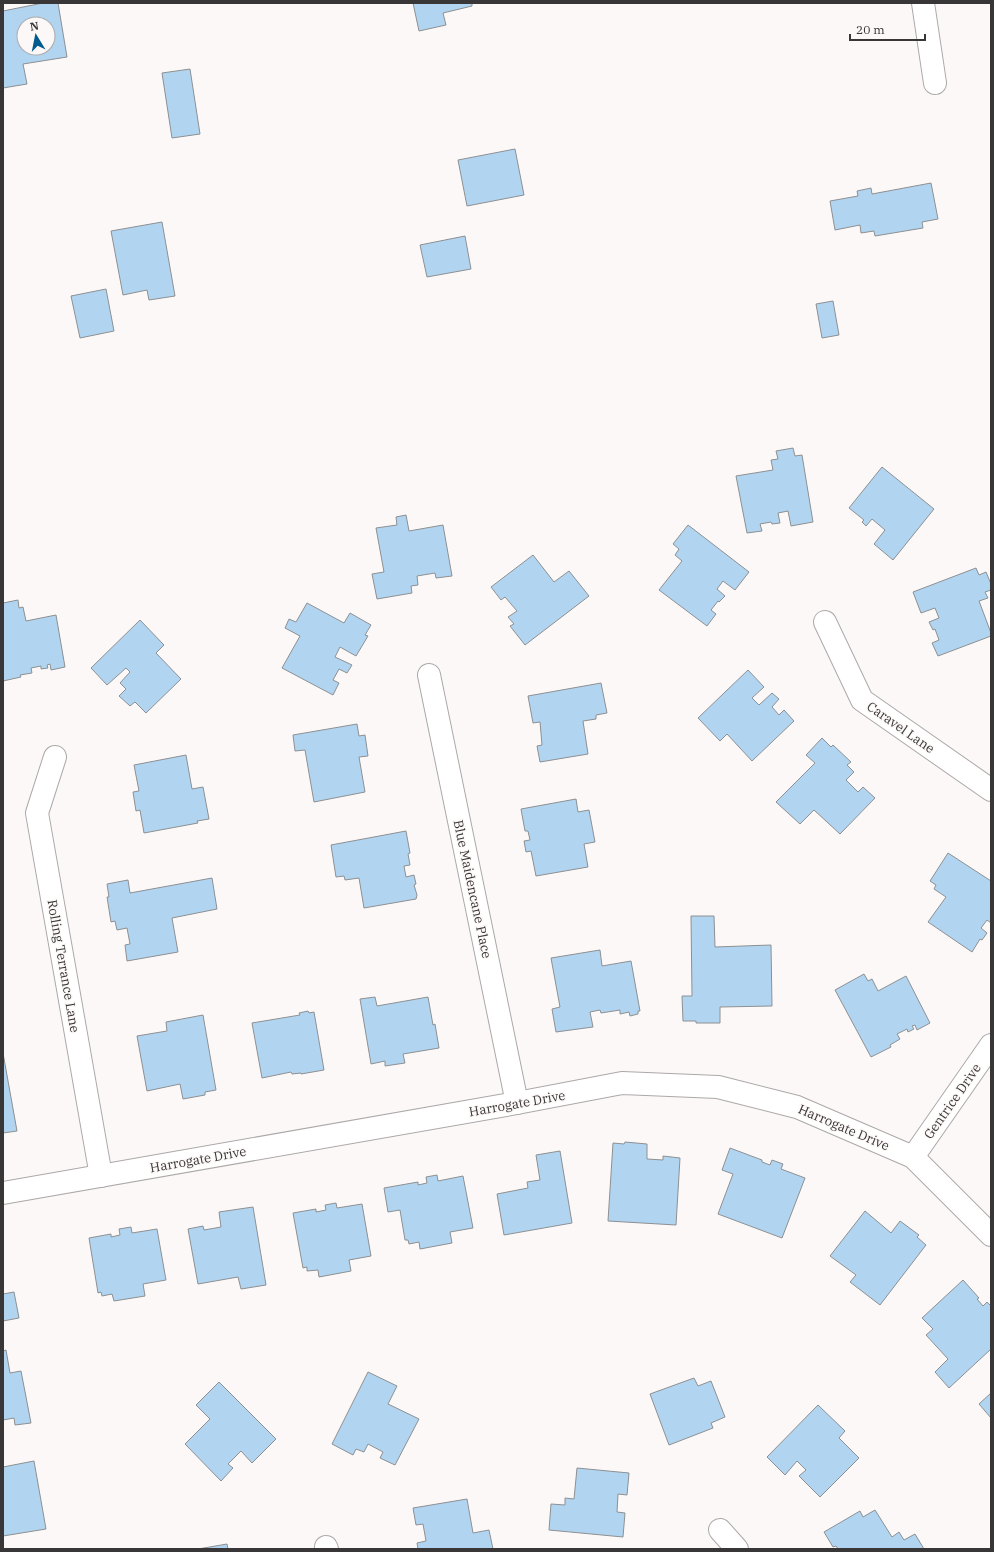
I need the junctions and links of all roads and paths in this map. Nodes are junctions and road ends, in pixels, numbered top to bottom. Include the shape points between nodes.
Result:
1 (923, 3) edge
2 (935, 83) dead end
3 (825, 622) dead end
4 (429, 675) dead end
5 (55, 757) dead end
6 (991, 790) edge
7 (991, 1045) edge
8 (517, 1103) junction
9 (913, 1157) junction
10 (101, 1176) junction
11 (3, 1193) edge
12 (991, 1235) edge
13 (720, 1530) dead end
14 (737, 1549) edge

1 - 2 street
3 - 6 street, Caravel Lane via 862,700
4 - 8 street, Blue Maidencane Place
5 - 10 street, Rolling Terrance Lane via 37,813
7 - 9 street, Gentrice Drive
8 - 9 street, Harrogate Drive via 622,1083 718,1087 797,1107
8 - 10 street, Harrogate Drive
9 - 12 street, Harrogate Drive
10 - 11 street, Harrogate Drive
13 - 14 street

